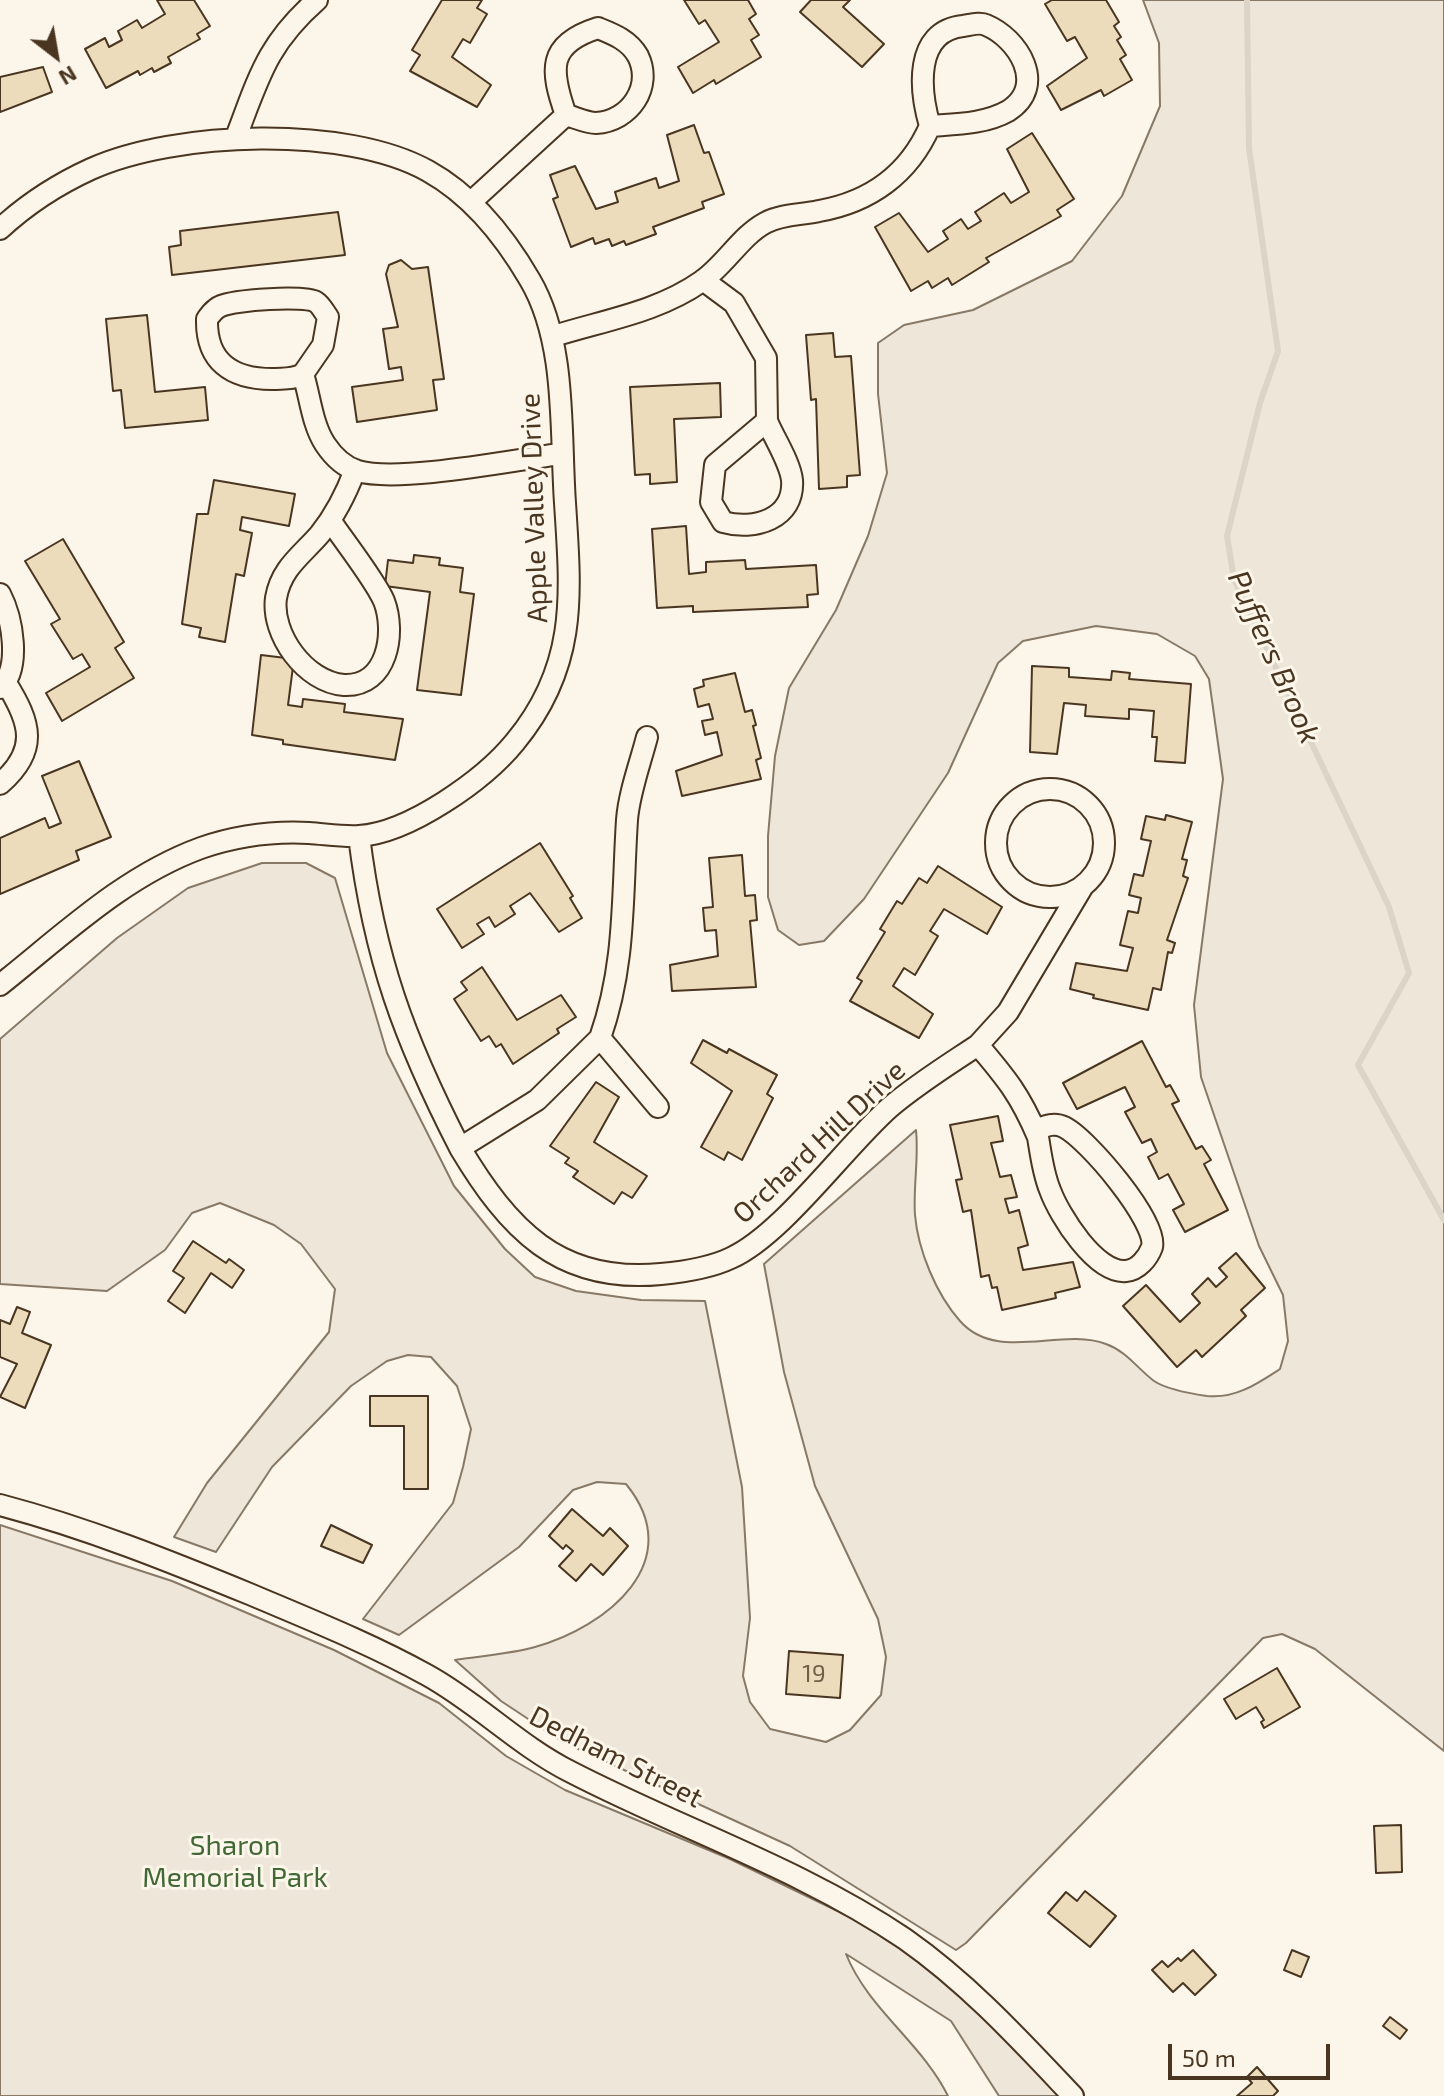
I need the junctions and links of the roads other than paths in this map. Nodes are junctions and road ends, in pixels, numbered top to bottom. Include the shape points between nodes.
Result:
1 (317, 0) edge
2 (566, 115) junction
3 (930, 126) junction
4 (236, 137) junction
5 (471, 202) junction
6 (0, 229) edge
7 (703, 280) junction
8 (554, 336) junction
9 (303, 374) junction
10 (767, 421) junction
11 (560, 454) junction
12 (355, 470) junction
13 (330, 520) junction
14 (0, 594) edge
15 (3, 685) edge
16 (647, 737) dead end
17 (0, 784) edge
18 (359, 836) junction
19 (1083, 886) junction
20 (0, 985) edge
21 (600, 1038) junction
22 (978, 1045) junction
23 (658, 1107) dead end
24 (1035, 1130) junction
25 (460, 1148) junction
26 (0, 1505) edge
27 (1073, 2096) edge

1 - 4 street via 288,25 268,53
2 - 2 street via 554,74 558,52 574,35 598,28 623,39 638,56 644,81 638,97 626,113 596,123
2 - 5 street
3 - 3 street via 921,93 925,56 938,35 984,23 1010,38 1028,76 1020,99 1008,111 974,123
3 - 7 street via 906,168 876,191 830,210 766,223
4 - 5 street, Apple Valley Drive via 368,149 426,170
4 - 6 street, Apple Valley Drive via 94,167 30,201
5 - 8 street, Apple Valley Drive via 532,283
7 - 8 street via 653,308
7 - 10 street via 734,303 766,358
8 - 11 street, Apple Valley Drive
9 - 9 street via 294,379 237,374 224,366 207,340 207,319 221,305 314,300 328,317 326,331
9 - 12 street via 320,436 338,460
10 - 10 street via 715,465 711,502 723,522 760,524 783,512 791,495 792,478
11 - 12 street via 415,472
11 - 18 street, Apple Valley Drive via 570,606 565,645 549,688 515,741 471,782 401,824
12 - 13 street
13 - 13 street via 283,576 275,623 286,644 314,672 350,685 375,673 383,662 390,628 379,592
14 - 15 street via 13,654
15 - 17 street via 18,703 29,736 20,764
16 - 21 street via 627,817 625,916
18 - 20 street, Apple Valley Drive via 245,835 163,863 128,884
18 - 25 street, Orchard Hill Drive via 391,995 419,1067
19 - 19 street, Orchard Hill Drive via 1053,897 1037,896 1009,878 996,848 997,831 1014,803 1028,794 1059,790 1074,795 1097,816 1103,830 1101,861
19 - 22 street, Orchard Hill Drive via 1012,1006
21 - 23 street
21 - 25 street via 537,1100
22 - 24 street via 1014,1085
22 - 25 street, Orchard Hill Drive via 889,1109 749,1246 731,1258 688,1270 630,1275 581,1267 554,1255 507,1216
24 - 24 street via 1049,1189 1067,1223 1102,1264 1125,1271 1138,1266 1151,1248 1152,1234 1110,1172 1062,1125
26 - 27 street, Dedham Street via 179,1564 356,1639 449,1688 517,1741 573,1773 852,1907 967,1988

